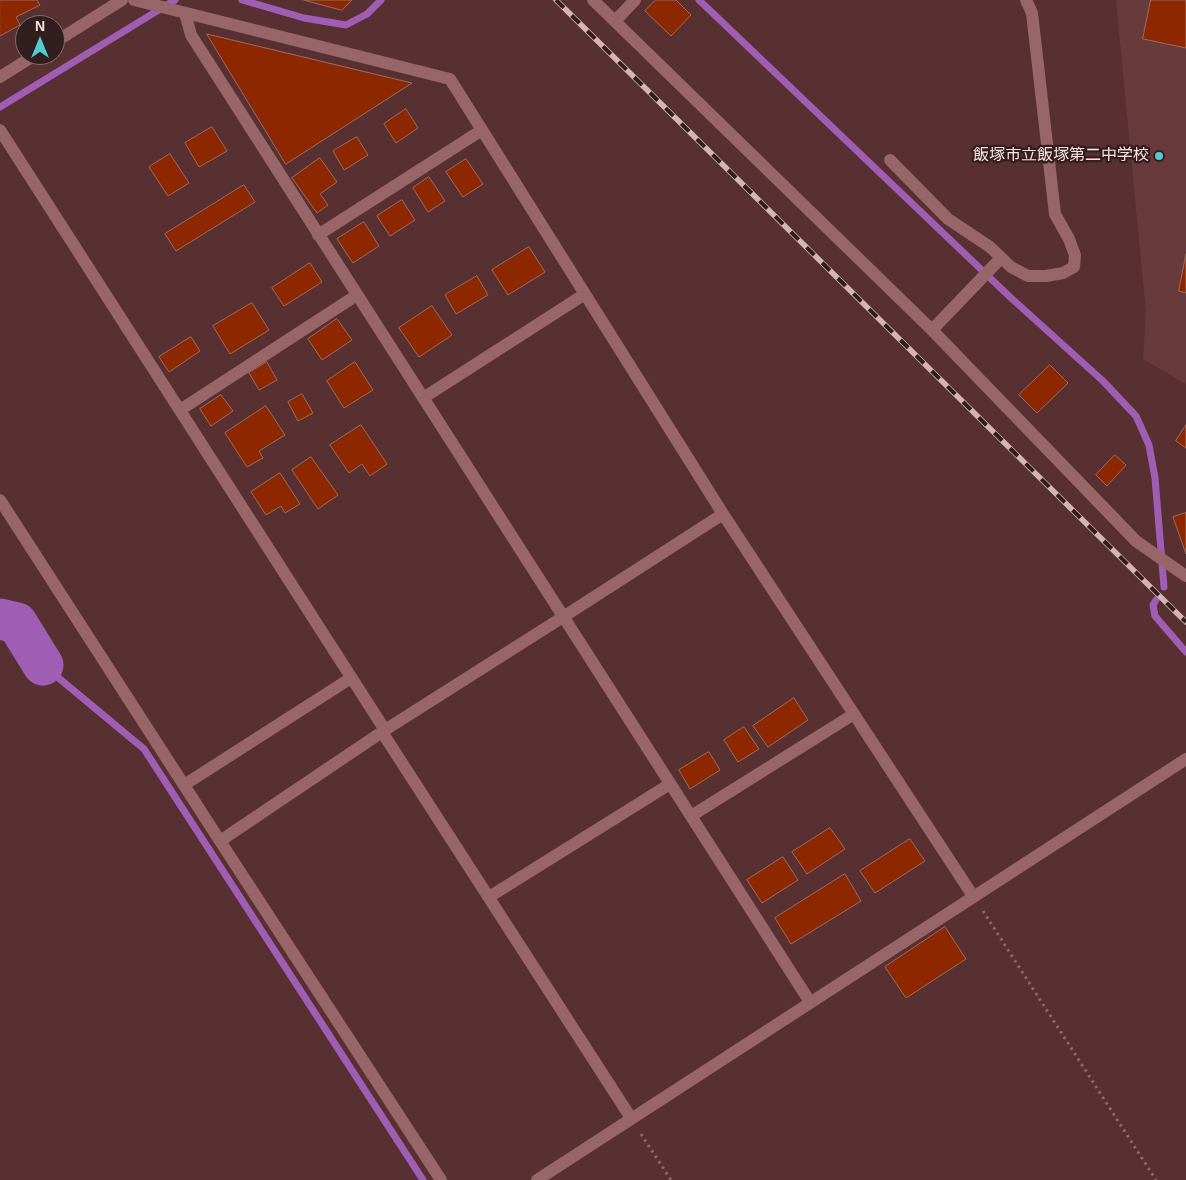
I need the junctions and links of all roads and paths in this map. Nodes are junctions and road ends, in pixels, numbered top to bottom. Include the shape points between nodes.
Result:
1 (122, 0) edge
2 (134, 0) edge
3 (593, 0) edge
4 (636, 0) edge
5 (1026, 0) edge
6 (185, 13) junction
7 (615, 21) junction
8 (65, 36) edge
9 (19, 65) edge
10 (0, 77) edge
11 (0, 130) edge
12 (482, 130) junction
13 (890, 160) dead end
14 (318, 235) junction
15 (997, 261) junction
16 (585, 294) junction
17 (357, 295) junction
18 (932, 330) junction
19 (423, 398) junction
20 (180, 410) junction
21 (0, 500) edge
22 (723, 514) junction
23 (1186, 576) edge
24 (563, 617) junction
25 (351, 678) junction
26 (854, 714) junction
27 (383, 731) junction
28 (1186, 759) edge
29 (670, 784) junction
30 (184, 786) junction
31 (691, 816) junction
32 (220, 841) junction
33 (973, 896) junction
34 (488, 897) junction
35 (810, 1002) junction
36 (631, 1118) junction
37 (440, 1180) edge
38 (537, 1180) edge
39 (671, 1180) edge
40 (1156, 1180) edge

1 - 8 street
2 - 6 street
3 - 7 street
4 - 7 street
5 - 15 street via 1032,13 1055,214 1075,254 1074,267 1064,274 1028,276
6 - 12 street via 450,79
6 - 14 street via 191,35
7 - 18 street
9 - 10 street
11 - 20 street
12 - 14 street
12 - 16 street
13 - 15 street via 948,218 990,247
14 - 17 street
15 - 18 street
16 - 19 street
16 - 22 street
17 - 19 street
17 - 20 street
18 - 23 street via 1136,541
19 - 24 street
20 - 25 street
21 - 30 street
22 - 24 street
22 - 26 street
24 - 27 street
24 - 29 street
25 - 27 street
25 - 30 street
26 - 31 street
26 - 33 street
27 - 32 street
27 - 34 street
28 - 33 street
29 - 31 street
29 - 34 street
30 - 32 street
31 - 35 street
32 - 37 street
33 - 35 street
33 - 40 path
34 - 36 street
35 - 36 street
36 - 38 street
36 - 39 path

